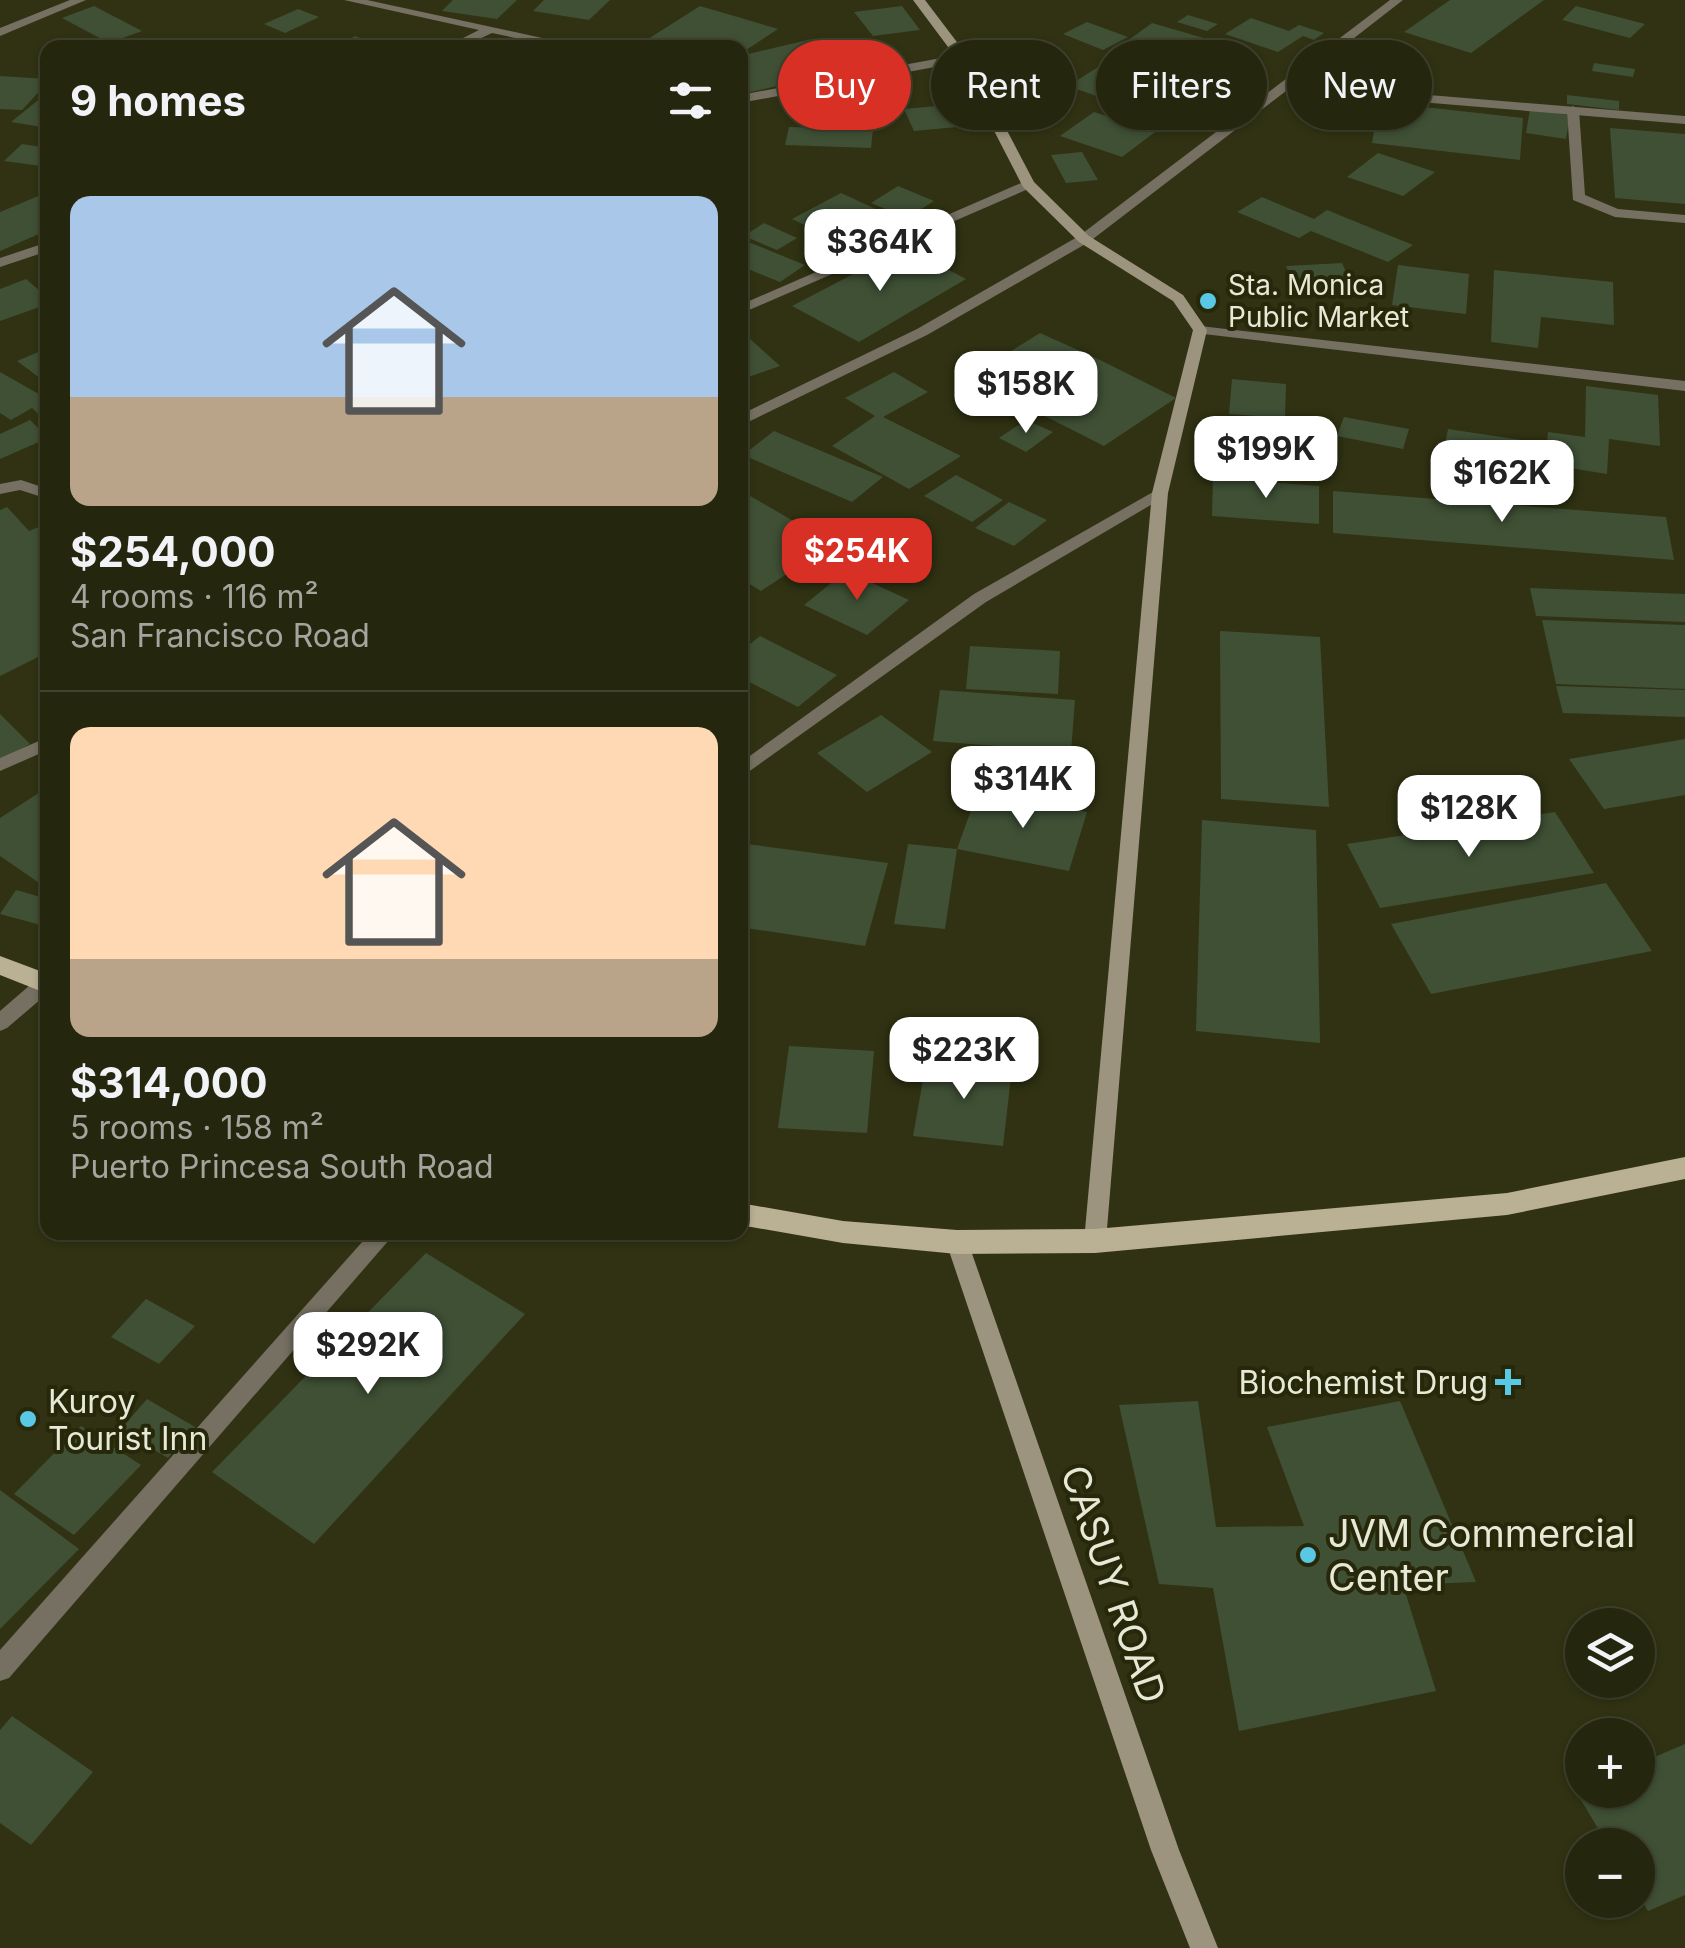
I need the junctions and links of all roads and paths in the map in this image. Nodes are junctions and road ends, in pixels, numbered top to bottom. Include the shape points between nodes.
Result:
1 (80, 0) edge
2 (350, 0) edge
3 (919, 0) edge
4 (1397, 0) edge
5 (488, 31) junction
6 (0, 32) edge
7 (467, 40) edge
8 (538, 40) edge
9 (949, 40) edge
10 (931, 64) edge
11 (1286, 87) junction
12 (748, 98) edge
13 (1572, 110) junction
14 (1685, 120) edge
15 (1000, 130) edge
16 (1028, 184) junction
17 (1685, 219) edge
18 (1084, 239) junction
19 (40, 249) edge
20 (0, 263) edge
21 (748, 306) edge
22 (1200, 330) junction
23 (1685, 386) edge
24 (748, 417) edge
25 (0, 489) edge
26 (40, 491) edge
27 (1160, 493) junction
28 (40, 747) edge
29 (0, 765) edge
30 (748, 766) edge
31 (0, 965) edge
32 (40, 982) edge
33 (40, 990) edge
34 (0, 1023) edge
35 (1685, 1168) edge
36 (748, 1215) edge
37 (378, 1240) edge
38 (957, 1242) junction
39 (1095, 1242) junction
40 (0, 1669) edge
41 (1204, 1948) edge

1 - 6 street
2 - 5 street
3 - 9 street
4 - 11 street
5 - 7 street
5 - 8 street
10 - 12 street
11 - 13 street
11 - 18 street
13 - 14 street
13 - 17 street via 1578,197 1616,213
15 - 16 street
16 - 18 street
16 - 21 street
18 - 22 street via 1178,298
18 - 24 street via 922,332
19 - 20 street
22 - 23 street
22 - 27 street
25 - 26 street via 20,484
27 - 30 street via 980,598
27 - 39 street
28 - 29 street
31 - 32 main road
33 - 34 street
35 - 39 main road via 1507,1204
36 - 38 main road
37 - 40 street
38 - 39 main road
38 - 41 street, CASUY ROAD

